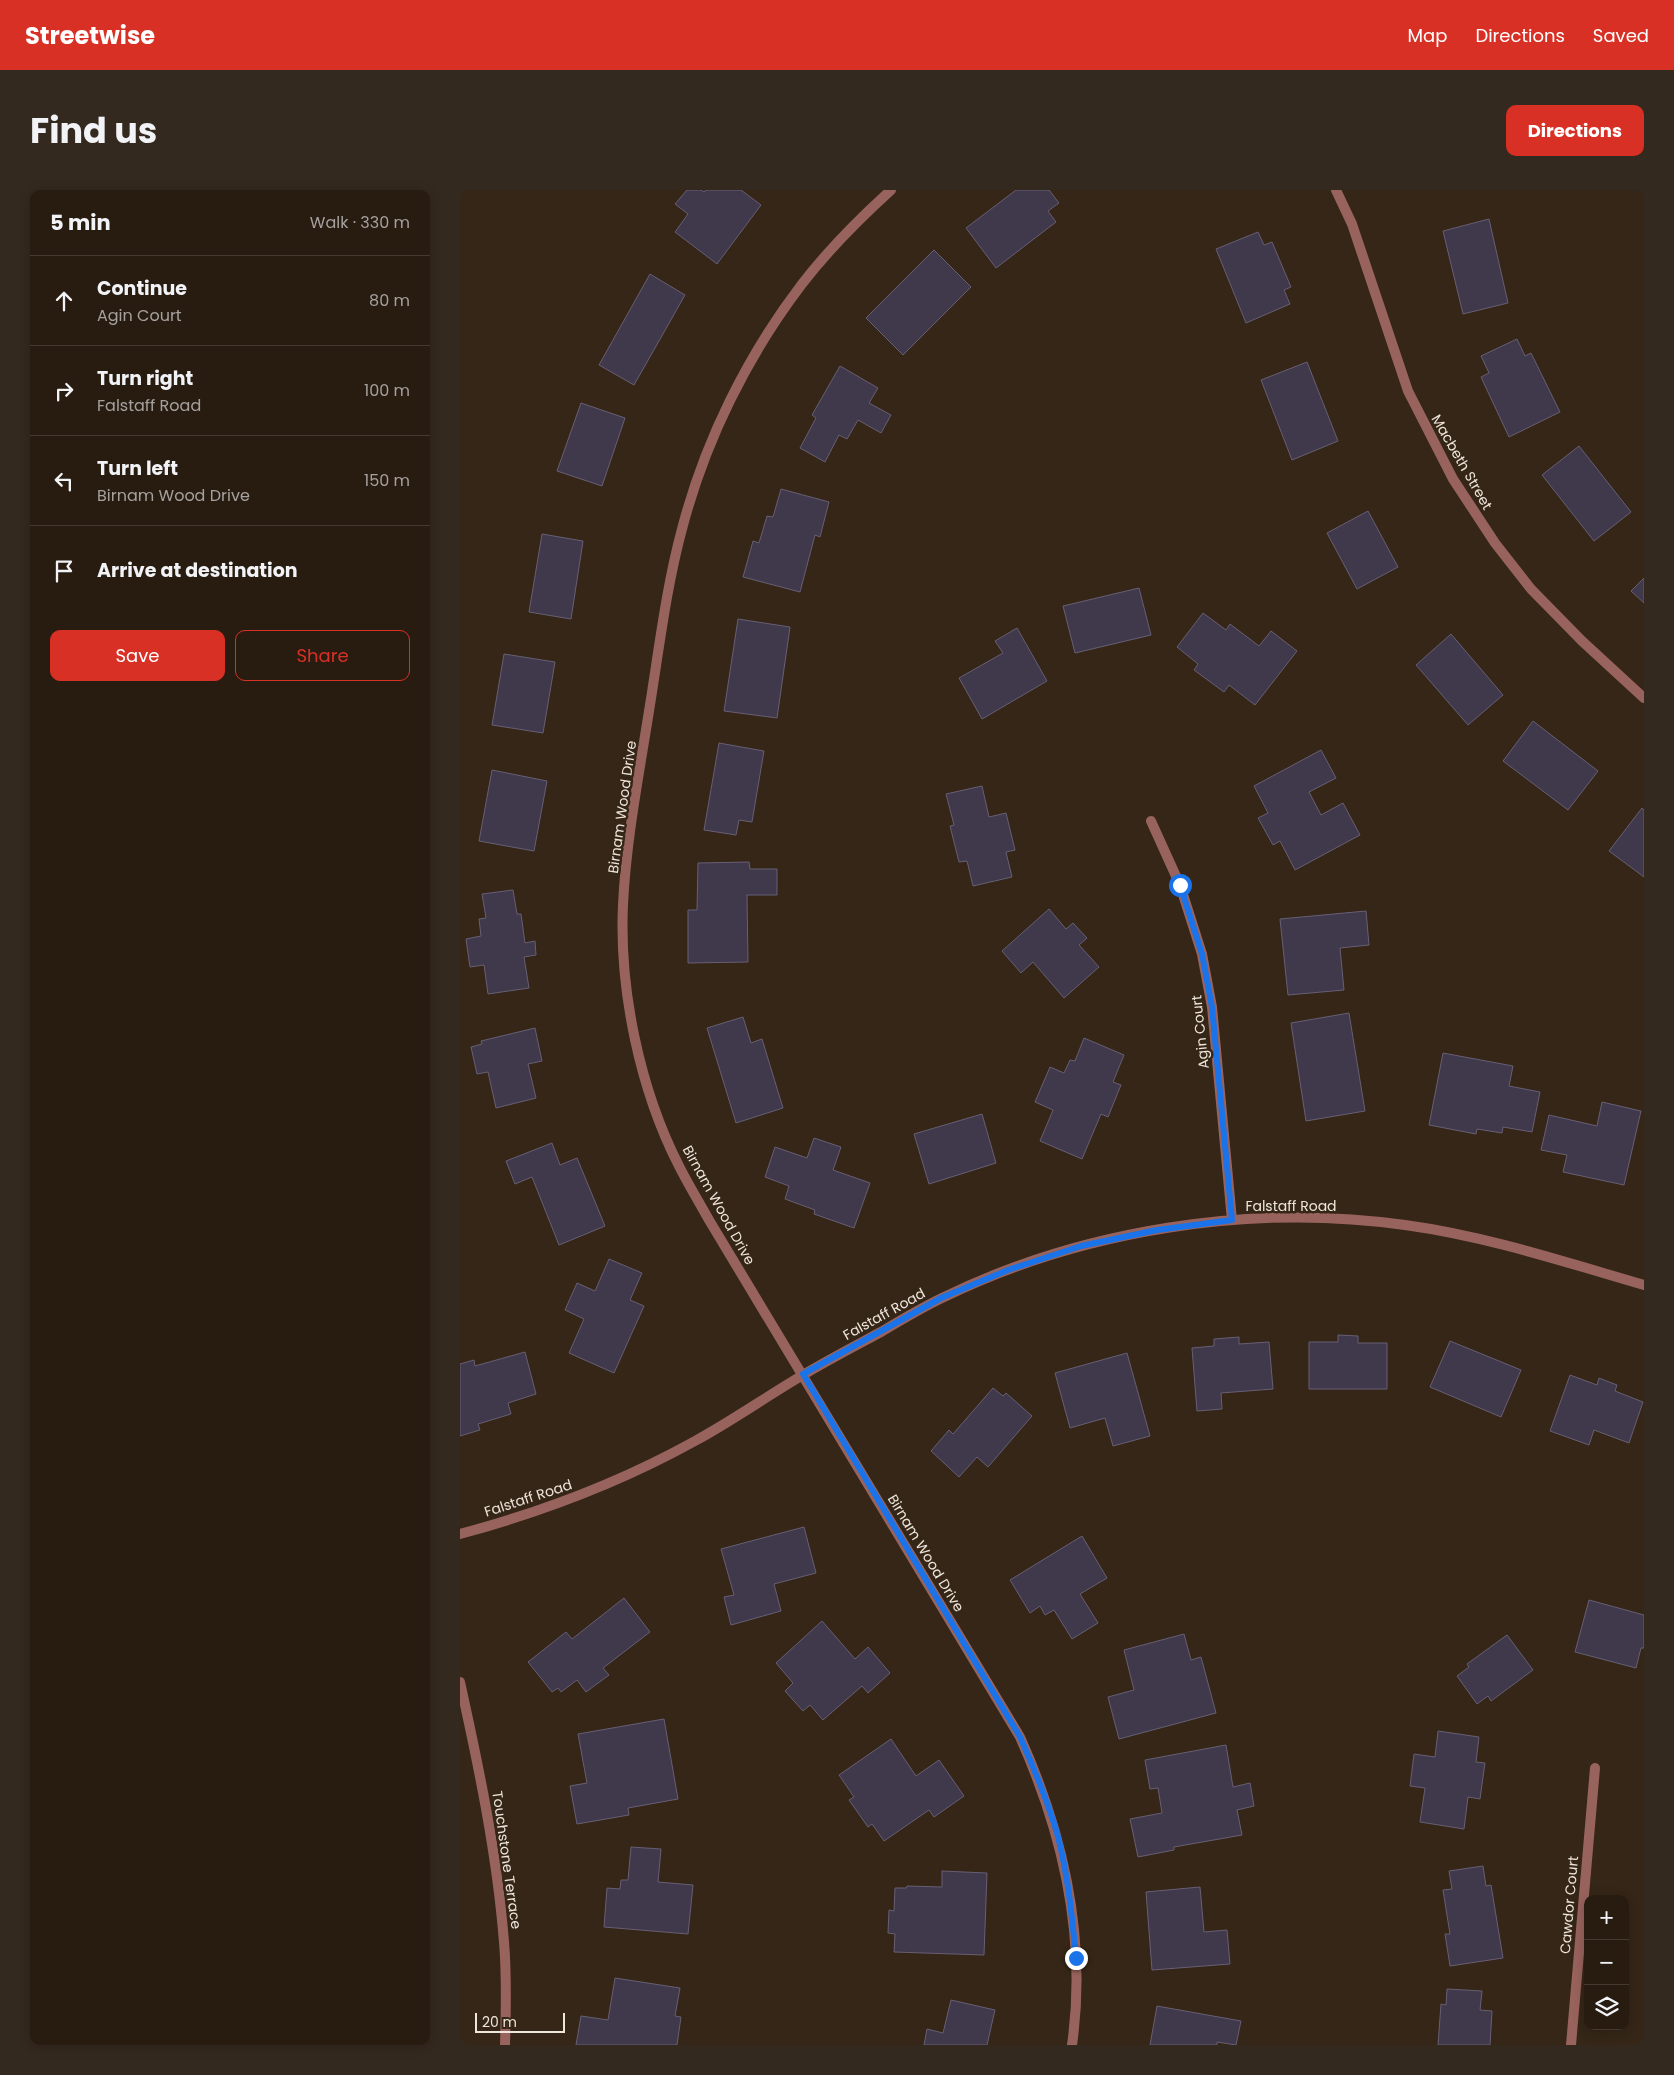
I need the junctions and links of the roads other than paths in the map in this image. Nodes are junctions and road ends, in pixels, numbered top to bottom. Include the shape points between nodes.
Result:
1 (891, 190) edge
2 (1336, 190) edge
3 (1644, 698) edge
4 (1151, 820) dead end
5 (1232, 1220) junction
6 (1644, 1285) edge
7 (803, 1374) junction
8 (460, 1534) edge
9 (460, 1682) edge
10 (1595, 1768) dead end
11 (505, 2045) edge
12 (1072, 2045) edge
13 (1571, 2045) edge

1 - 7 street, Birnam Wood Drive via 850,228 802,284 761,344 730,400 704,459 669,583 629,840 623,907 625,975 636,1043 654,1105 678,1164 709,1220
2 - 3 street, Macbeth Street via 1352,224 1408,391 1453,479 1495,543 1531,589
4 - 5 street, Agin Court via 1180,885 1202,954 1212,1007
5 - 6 street, Falstaff Road via 1328,1218 1404,1225 1484,1239
5 - 7 street, Falstaff Road via 1157,1230 1081,1246 1008,1270 941,1298
7 - 8 street, Falstaff Road via 692,1443 592,1491 517,1519
7 - 12 street, Birnam Wood Drive via 1020,1737 1034,1769 1057,1834 1070,1898 1076,1958
9 - 11 street, Touchstone Terrace via 486,1801 499,1891 507,1990
10 - 13 street, Cawdor Court

